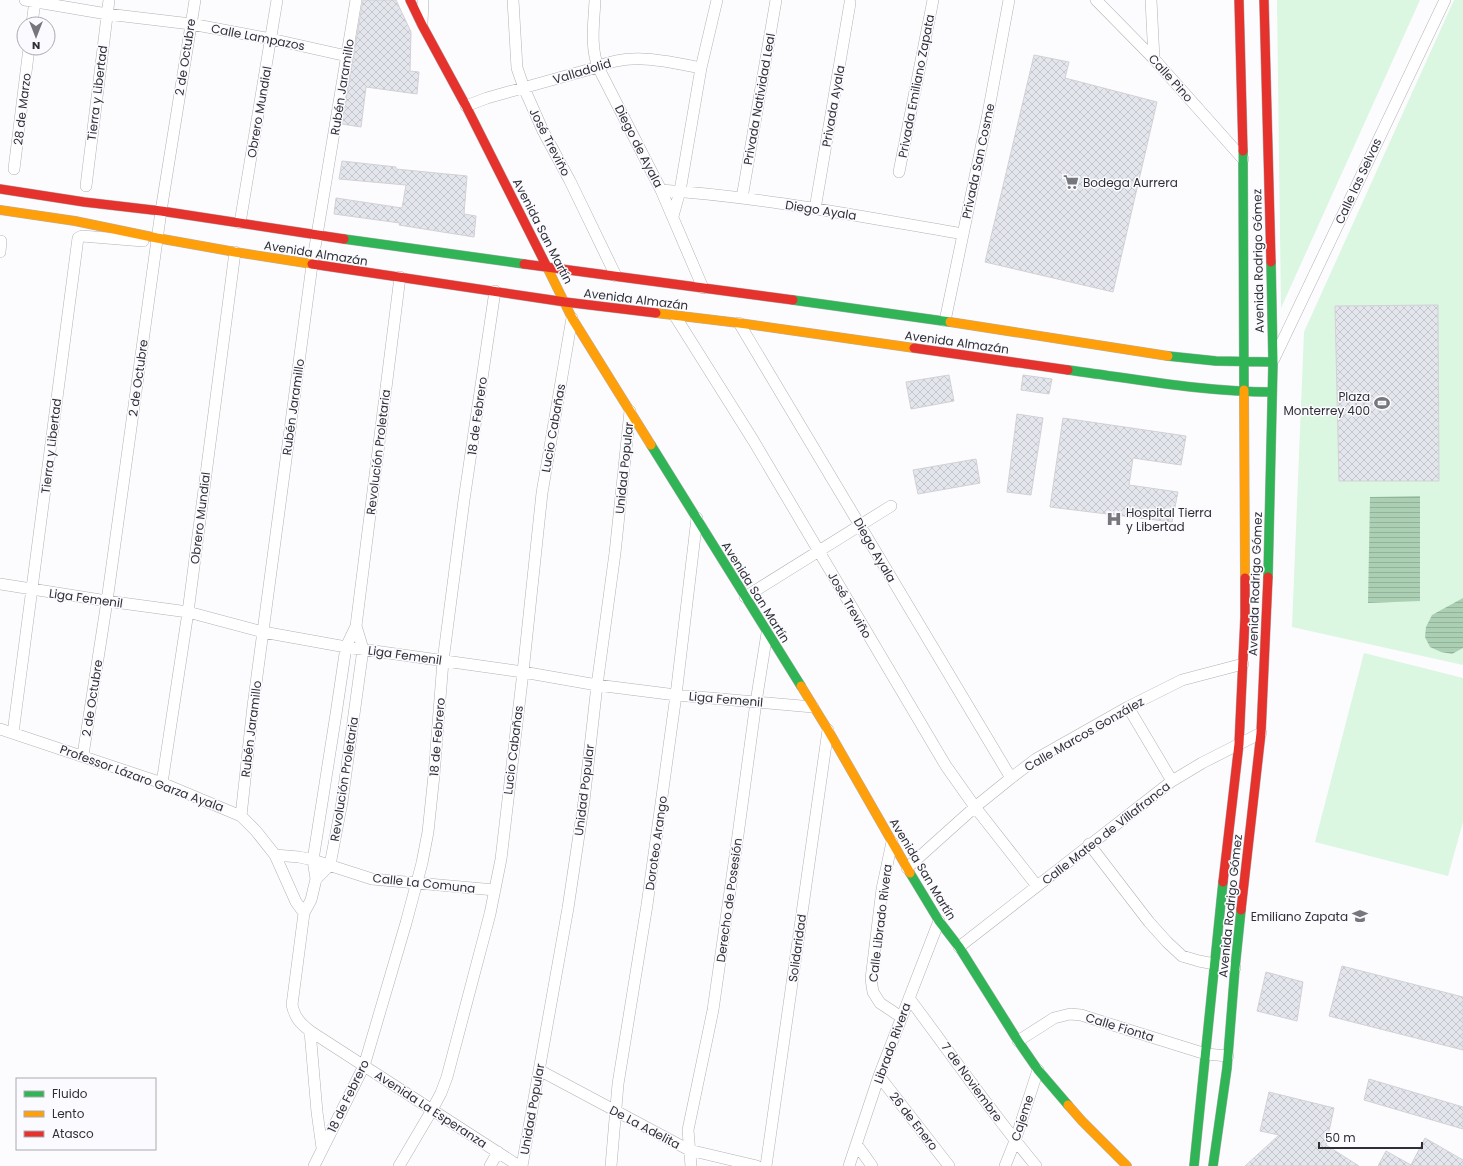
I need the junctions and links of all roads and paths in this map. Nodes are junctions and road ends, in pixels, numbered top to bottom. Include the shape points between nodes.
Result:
1 (32, 0) edge
2 (108, 0) edge
3 (195, 0) edge
4 (277, 0) edge
5 (356, 0) edge
6 (410, 0) edge
7 (423, 0) edge
8 (512, 0) edge
9 (596, 0) edge
10 (717, 0) edge
11 (776, 0) edge
12 (933, 0) edge
13 (1010, 0) edge
14 (1096, 0) edge
15 (1151, 0) edge
16 (1239, 0) edge
17 (1264, 0) edge
18 (1445, 0) edge
19 (850, 3) dead end
20 (107, 14) junction
21 (32, 16) edge
22 (191, 24) junction
23 (422, 25) junction
24 (271, 39) junction
25 (28, 56) edge
26 (347, 56) junction
27 (1154, 59) junction
28 (598, 67) junction
29 (700, 68) junction
30 (524, 88) junction
31 (466, 106) junction
32 (1243, 159) junction
33 (14, 169) dead end
34 (899, 172) dead end
35 (86, 186) dead end
36 (0, 189) edge
37 (661, 190) junction
38 (680, 191) junction
39 (742, 198) junction
40 (815, 209) junction
41 (0, 210) edge
42 (161, 211) junction
43 (673, 216) junction
44 (240, 223) junction
45 (317, 234) junction
46 (963, 234) junction
47 (156, 240) junction
48 (235, 252) junction
49 (312, 264) junction
50 (547, 267) junction
51 (616, 276) junction
52 (400, 277) junction
53 (703, 288) junction
54 (495, 291) junction
55 (565, 302) junction
56 (675, 316) junction
57 (572, 318) junction
58 (945, 321) junction
59 (739, 323) junction
60 (1244, 362) junction
61 (1273, 362) junction
62 (1244, 392) junction
63 (1272, 392) junction
64 (630, 411) junction
65 (891, 506) dead end
66 (697, 518) junction
67 (861, 525) junction
68 (819, 551) junction
69 (0, 584) edge
70 (32, 590) junction
71 (745, 597) junction
72 (107, 601) junction
73 (188, 612) junction
74 (356, 626) junction
75 (263, 632) junction
76 (767, 633) junction
77 (346, 647) junction
78 (363, 649) junction
79 (443, 661) junction
80 (1243, 664) junction
81 (523, 672) junction
82 (597, 685) junction
83 (676, 695) junction
84 (756, 702) junction
85 (813, 707) junction
86 (1128, 707) junction
87 (0, 729) edge
88 (828, 730) junction
89 (13, 733) junction
90 (1261, 733) junction
91 (1239, 744) junction
92 (83, 755) junction
93 (1011, 778) junction
94 (1172, 781) junction
95 (162, 783) junction
96 (974, 807) junction
97 (241, 816) junction
98 (892, 842) junction
99 (1089, 844) junction
100 (275, 856) junction
101 (313, 860) junction
102 (330, 865) junction
103 (907, 868) junction
104 (316, 879) junction
105 (417, 883) junction
106 (1037, 886) junction
107 (495, 890) junction
108 (304, 913) junction
109 (939, 921) junction
110 (959, 947) junction
111 (1214, 965) junction
112 (1235, 968) junction
113 (909, 998) junction
114 (292, 1005) joint
115 (901, 1017) junction
116 (310, 1031) junction
117 (1018, 1042) junction
118 (1206, 1054) junction
119 (1228, 1056) junction
120 (364, 1066) junction
121 (539, 1070) junction
122 (1038, 1070) junction
123 (879, 1076) junction
124 (432, 1110) junction
125 (615, 1111) junction
126 (1015, 1141) junction
127 (857, 1145) junction
128 (322, 1148) junction
129 (689, 1150) junction
130 (498, 1152) junction
131 (314, 1166) edge
132 (399, 1166) edge
133 (490, 1166) edge
134 (520, 1166) edge
135 (611, 1166) edge
136 (691, 1166) edge
137 (758, 1166) edge
138 (766, 1166) edge
139 (849, 1166) edge
140 (872, 1166) edge
141 (949, 1166) edge
142 (1004, 1166) edge
143 (1036, 1166) edge
144 (1127, 1166) edge
145 (1194, 1166) edge
146 (1213, 1166) edge

1 - 20 street, Calle Lampazos
1 - 21 street
2 - 20 street, Tierra y Libertad
3 - 22 street, 2 de Octubre
4 - 24 street, Obrero Mundial
5 - 26 street, Rubén Jaramillo
6 - 23 main road, Avenida San Martín
7 - 23 street
8 - 30 street, José Treviño via 516,68
9 - 28 street, Diego de Ayala via 593,40
10 - 29 street
11 - 39 street, Privada Natividad Leal
12 - 34 street, Privada Emiliano Zapata
13 - 46 street, Privada San Cosme
14 - 27 street, Calle Pino
15 - 27 street
16 - 32 main road, Avenida Rodrigo Gómez
17 - 61 main road, Avenida Rodrigo Gómez
18 - 61 street, Calle las Selvas
19 - 40 street, Privada Ayala
20 - 22 street, Calle Lampazos
20 - 35 street, Tierra y Libertad
22 - 24 street, Calle Lampazos
22 - 42 street, 2 de Octubre
23 - 31 main road, Avenida San Martín
24 - 26 street, Calle Lampazos
24 - 44 street, Obrero Mundial
25 - 33 street, 28 de Marzo
26 - 45 street, Rubén Jaramillo
27 - 32 street, Calle Pino
28 - 29 street, Valladolid via 613,61 650,59
28 - 30 street, Valladolid
28 - 37 street, Diego de Ayala
29 - 38 street
30 - 31 street, Valladolid
30 - 51 street, José Treviño
31 - 50 main road, Avenida San Martín
32 - 60 main road, Avenida Rodrigo Gómez
36 - 42 main road, Avenida Almazán
37 - 38 street, Diego Ayala
37 - 43 street, Diego de Ayala
38 - 39 street, Diego Ayala
38 - 43 street
39 - 40 street, Diego Ayala
40 - 46 street, Diego Ayala
41 - 47 main road, Avenida Almazán via 75,221
42 - 44 main road, Avenida Almazán
42 - 47 street, 2 de Octubre
43 - 53 street, Diego de Ayala
44 - 45 main road, Avenida Almazán
45 - 49 street, Rubén Jaramillo
45 - 50 main road, Avenida Almazán
46 - 58 street, Privada San Cosme
47 - 48 main road, Avenida Almazán
47 - 70 street, Tierra y Libertad via 82,236 78,238
47 - 72 street, 2 de Octubre
48 - 49 main road, Avenida Almazán
48 - 73 street, Obrero Mundial
49 - 52 main road, Avenida Almazán
49 - 75 street, Rubén Jaramillo
50 - 51 main road, Avenida Almazán
50 - 55 main road, Avenida San Martín
51 - 53 main road, Avenida Almazán
52 - 54 main road, Avenida Almazán
52 - 74 street, Revolución Proletaria
53 - 58 main road, Avenida Almazán
54 - 55 main road, Avenida Almazán
54 - 79 street, 18 de Febrero
55 - 56 main road, Avenida Almazán
55 - 57 main road, Avenida San Martín
56 - 59 main road, Avenida Almazán
56 - 68 street, José Treviño
57 - 64 main road, Avenida San Martín
57 - 81 street, Lucio Cabañas via 542,493
58 - 60 main road, Avenida Almazán via 1184,358
59 - 62 main road, Avenida Almazán via 1182,386
59 - 67 street, Diego Ayala
60 - 61 main road, Avenida Almazán
60 - 62 main road, Avenida Rodrigo Gómez
61 - 63 main road, Avenida Rodrigo Gómez
62 - 63 main road, Avenida Almazán
62 - 80 main road, Avenida Rodrigo Gómez
63 - 90 main road, Avenida Rodrigo Gómez via 1267,614
64 - 66 main road, Avenida San Martín
64 - 82 street, Unidad Popular via 615,553
65 - 67 street
66 - 71 main road, Avenida San Martín
66 - 83 street, Doroteo Arango
67 - 68 street
67 - 93 street, Diego Ayala
68 - 71 street
68 - 96 street, José Treviño via 946,766
69 - 70 street, Liga Femenil
70 - 72 street, Liga Femenil
70 - 89 street, Tierra y Libertad
71 - 76 main road, Avenida San Martín
72 - 73 street, Liga Femenil
72 - 92 street, 2 de Octubre
73 - 75 street, Liga Femenil
73 - 95 street, Obrero Mundial
74 - 77 street, Revolución Proletaria
74 - 78 street, Revolución Proletaria
75 - 77 street, Liga Femenil
75 - 97 street, Rubén Jaramillo
76 - 84 street, Derecho de Posesión
76 - 85 main road, Avenida San Martín
77 - 78 street, Liga Femenil
77 - 101 street, Revolución Proletaria
78 - 79 street, Liga Femenil
78 - 102 street, Revolución Proletaria via 342,802
79 - 81 street, Liga Femenil
79 - 105 street, 18 de Febrero via 428,832
80 - 86 street, Calle Marcos González via 1182,680
80 - 91 main road, Avenida Rodrigo Gómez
81 - 82 street, Liga Femenil
81 - 107 street, Lucio Cabañas via 501,859
82 - 83 street, Liga Femenil
82 - 121 street, Unidad Popular via 584,801 568,908
83 - 84 street, Liga Femenil
83 - 125 street, Doroteo Arango
84 - 85 street, Liga Femenil
84 - 129 street, Derecho de Posesión via 713,1010 688,1130
85 - 88 main road, Avenida San Martín
86 - 93 street, Calle Marcos González via 1067,741
86 - 94 street
87 - 89 street, Professor Lázaro Garza Ayala
88 - 98 main road, Avenida San Martín
88 - 138 street, Solidaridad
89 - 92 street, Professor Lázaro Garza Ayala
90 - 91 street, Calle Mateo de Villafranca
90 - 112 main road, Avenida Rodrigo Gómez
91 - 94 street, Calle Mateo de Villafranca
91 - 111 main road, Avenida Rodrigo Gómez
92 - 95 street, Professor Lázaro Garza Ayala
93 - 96 street, Calle Marcos González
94 - 99 street, Calle Mateo de Villafranca
95 - 97 street, Professor Lázaro Garza Ayala
96 - 103 street, Calle Marcos González
96 - 106 street, José Treviño
97 - 100 street, Professor Lázaro Garza Ayala
98 - 103 main road, Avenida San Martín
98 - 115 street, Calle Librado Rivera via 882,889 871,979 873,992 880,1003
99 - 106 street, Calle Mateo de Villafranca
99 - 111 street via 1167,942 1182,956
100 - 101 street, Calle La Comuna
100 - 108 street, Professor Lázaro Garza Ayala via 296,902
101 - 102 street, Calle La Comuna
101 - 104 street, Revolución Proletaria
102 - 104 street
102 - 105 street, Calle La Comuna via 372,879
103 - 109 main road, Avenida San Martín
104 - 108 street, Revolución Proletaria via 311,900
105 - 107 street, Calle La Comuna
105 - 120 street, 18 de Febrero
106 - 110 street, Calle Mateo de Villafranca
107 - 124 street, Lucio Cabañas via 447,1077
108 - 114 street, Revolución Proletaria
109 - 110 main road, Avenida San Martín
109 - 113 street, Librado Rivera
110 - 117 main road, Avenida San Martín
111 - 112 street
111 - 118 main road, Avenida Rodrigo Gómez
112 - 119 main road, Avenida Rodrigo Gómez
113 - 115 street, Librado Rivera
113 - 126 street, 7 de Noviembre
114 - 116 street, Avenida La Esperanza via 299,1022
115 - 123 street, Librado Rivera
116 - 120 street, Avenida La Esperanza
116 - 128 street
117 - 118 street, Calle Fionta via 1054,1018 1070,1014
117 - 122 main road, Avenida San Martín
118 - 119 street, Calle Fionta
118 - 145 main road, Avenida Rodrigo Gómez
119 - 146 main road, Avenida Rodrigo Gómez
120 - 124 street, Avenida La Esperanza
120 - 128 street, 18 de Febrero
121 - 125 street, De La Adelita
121 - 134 street, Unidad Popular
122 - 126 street, Cajeme
122 - 144 main road, Avenida San Martín via 1082,1121
123 - 127 street, Librado Rivera
123 - 141 street, 26 de Enero
124 - 130 street, Avenida La Esperanza
124 - 132 street, Lucio Cabañas
125 - 129 street, De La Adelita
125 - 135 street, Doroteo Arango
126 - 142 street, Cajeme
126 - 143 street, 7 de Noviembre
127 - 139 street, Librado Rivera
127 - 140 street
128 - 131 street, 18 de Febrero
129 - 136 street, Derecho de Posesión
129 - 137 street, De La Adelita
130 - 133 street
130 - 134 street, Avenida La Esperanza

